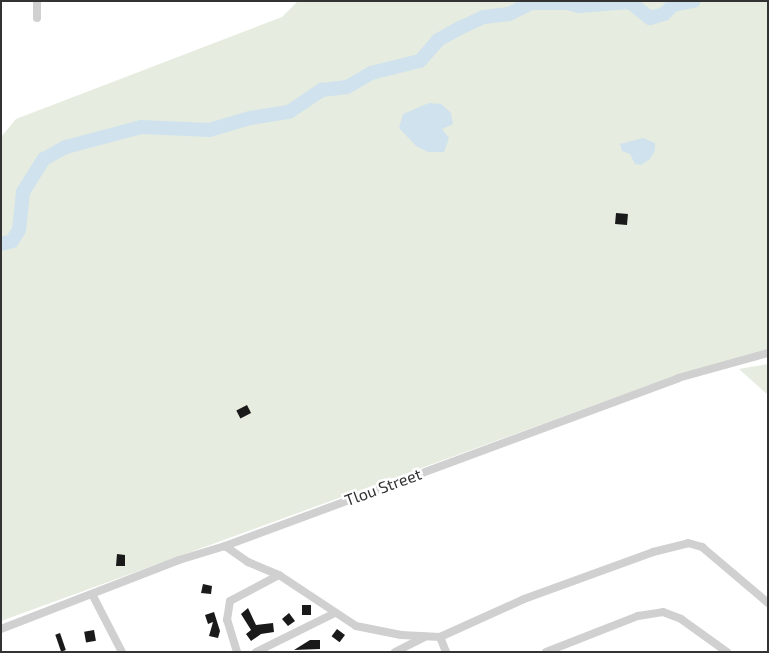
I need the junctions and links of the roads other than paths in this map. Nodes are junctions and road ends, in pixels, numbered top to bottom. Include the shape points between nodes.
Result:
1 (37, 1) edge
2 (37, 18) dead end
3 (768, 354) edge
4 (226, 546) junction
5 (279, 575) junction
6 (92, 594) junction
7 (768, 603) edge
8 (336, 613) junction
9 (1, 629) edge
10 (424, 637) junction
11 (440, 637) junction
12 (122, 652) edge
13 (237, 652) edge
14 (256, 652) edge
15 (395, 652) edge
16 (446, 652) edge
17 (546, 652) edge
18 (727, 652) edge

1 - 2 street
3 - 4 street, Tlou Street via 678,378
4 - 5 street via 248,562
4 - 6 street, Tlou Street
5 - 8 street
5 - 13 street via 230,601 228,620
6 - 9 street, Tlou Street
6 - 12 street
7 - 11 street via 702,548 688,543 654,552 534,596
8 - 10 street via 356,626
8 - 14 street
10 - 11 street
10 - 15 street
11 - 16 street
17 - 18 street via 638,616 663,612 681,619

